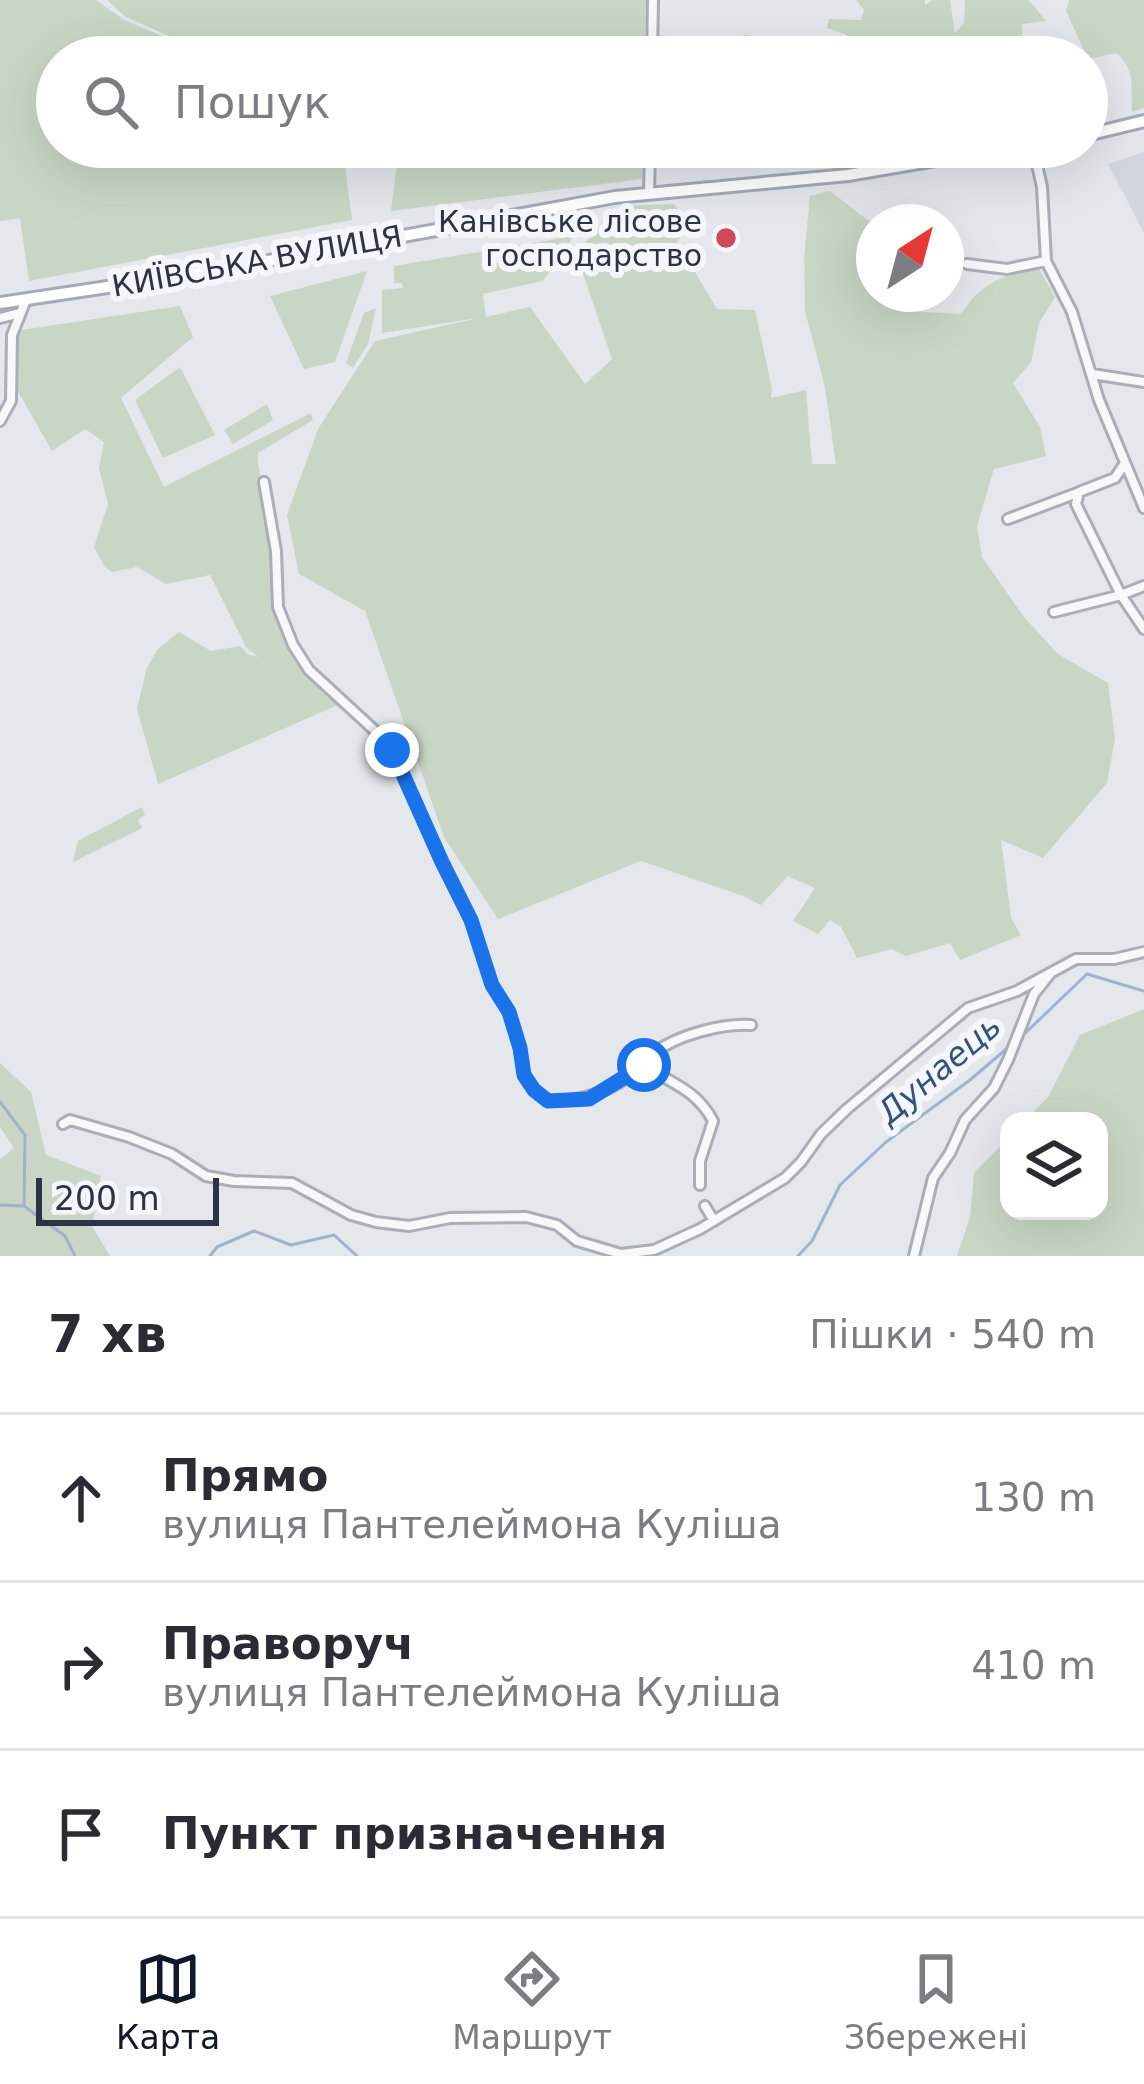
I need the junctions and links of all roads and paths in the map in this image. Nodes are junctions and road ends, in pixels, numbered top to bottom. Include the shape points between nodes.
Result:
1 (653, 0) edge
2 (652, 36) edge
3 (1144, 121) edge
4 (1108, 130) edge
5 (650, 168) edge
6 (889, 168) edge
7 (1038, 168) edge
8 (649, 193) junction
9 (1046, 261) junction
10 (967, 264) dead end
11 (26, 299) junction
12 (0, 303) edge
13 (20, 314) junction
14 (0, 318) edge
15 (1092, 374) junction
16 (1144, 382) edge
17 (0, 422) edge
18 (1126, 462) junction
19 (264, 482) dead end
20 (1078, 492) junction
21 (1144, 508) edge
22 (1008, 519) dead end
23 (1144, 586) edge
24 (1121, 595) junction
25 (1054, 612) dead end
26 (1144, 629) edge
27 (1144, 952) edge
28 (1055, 968) junction
29 (751, 1025) dead end
30 (644, 1065) junction
31 (63, 1124) dead end
32 (700, 1185) dead end
33 (705, 1206) dead end
34 (714, 1221) junction
35 (914, 1256) edge

1 - 2 street
3 - 4 main road
5 - 8 street
6 - 8 main road, КИЇВСЬКА ВУЛИЦЯ
7 - 9 street
8 - 11 main road, КИЇВСЬКА ВУЛИЦЯ
9 - 10 street
9 - 15 street
11 - 12 main road, КИЇВСЬКА ВУЛИЦЯ
11 - 13 street
13 - 14 street
13 - 17 street via 11,401
15 - 16 street
15 - 18 street
18 - 20 street via 1115,478
18 - 21 street
19 - 30 street via 278,607 293,645 392,750 509,1012 524,1075 548,1101 566,1102 589,1099
20 - 22 street
20 - 24 street via 1076,504
23 - 24 street
24 - 25 street
24 - 26 street
27 - 28 street
28 - 34 street via 968,1008 847,1109 785,1178
28 - 35 street via 1034,994 994,1088 964,1120 933,1178
29 - 30 street via 694,1034
30 - 32 street via 704,1104 713,1121
31 - 34 street via 129,1137 206,1176 292,1183 376,1222 526,1217 621,1254 654,1250
33 - 34 street

